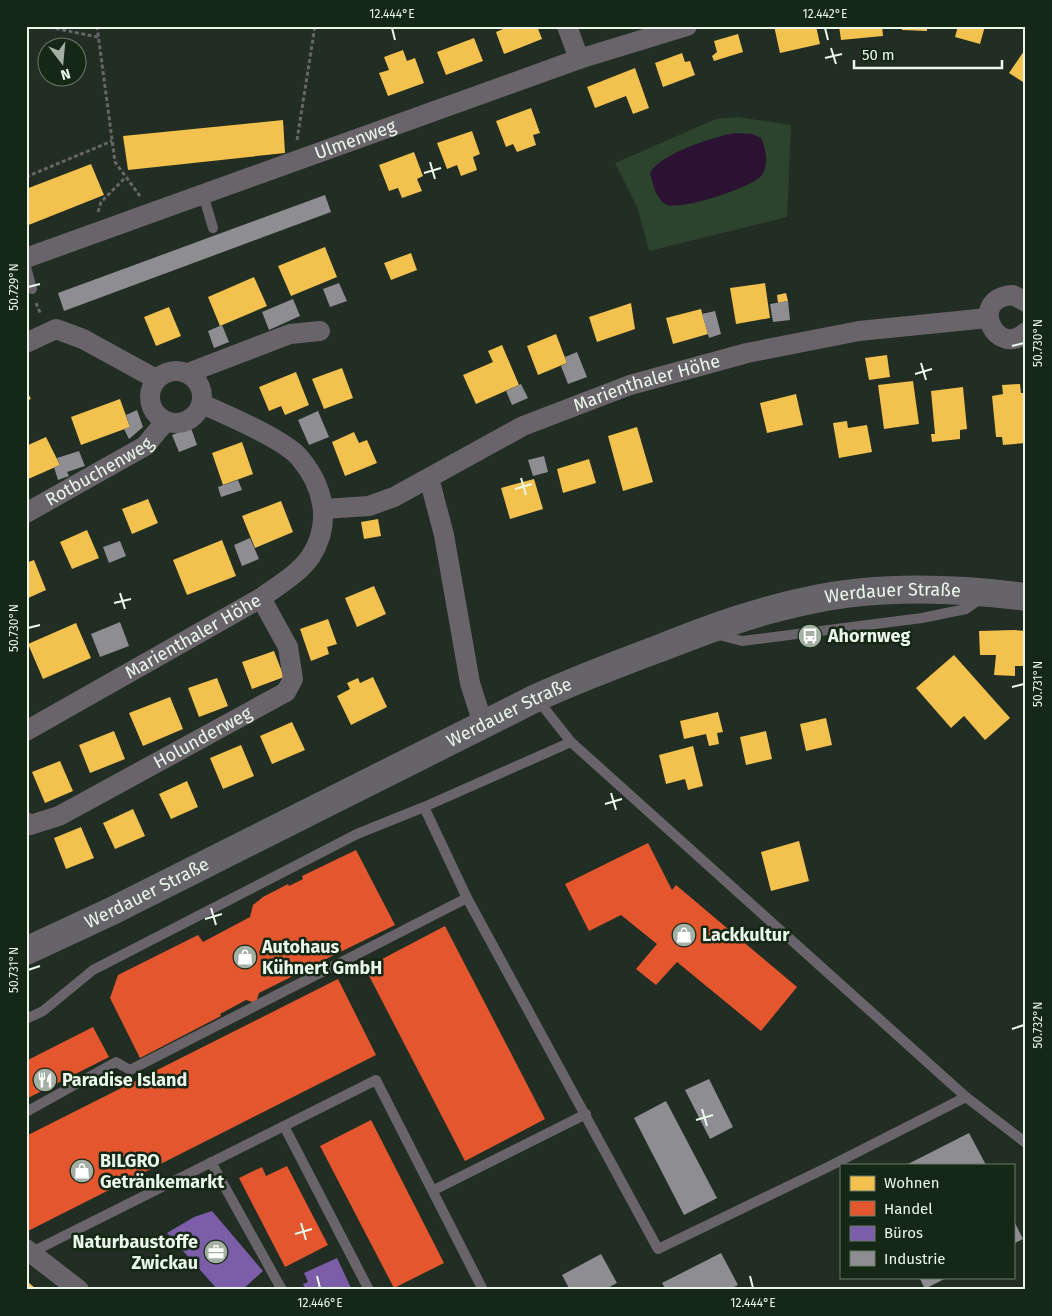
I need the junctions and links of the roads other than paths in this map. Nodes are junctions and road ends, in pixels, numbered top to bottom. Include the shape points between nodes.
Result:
1 (567, 26) edge
2 (687, 26) edge
3 (579, 59) junction
4 (202, 194) junction
5 (213, 228) dead end
6 (26, 258) edge
7 (26, 267) edge
8 (32, 289) road end
9 (1026, 302) edge
10 (988, 318) junction
11 (320, 331) dead end
12 (1026, 332) edge
13 (26, 343) edge
14 (188, 373) junction
15 (156, 379) junction
16 (202, 404) junction
17 (165, 422) junction
18 (429, 478) junction
19 (324, 509) junction
20 (26, 513) edge
21 (1026, 597) edge
22 (261, 598) junction
23 (536, 698) junction
24 (483, 724) junction
25 (26, 731) edge
26 (571, 742) junction
27 (424, 807) junction
28 (26, 822) edge
29 (468, 898) junction
30 (26, 951) edge
31 (26, 1019) edge
32 (966, 1097) junction
33 (26, 1112) edge
34 (586, 1114) junction
35 (284, 1126) junction
36 (1026, 1144) edge
37 (211, 1162) junction
38 (434, 1190) junction
39 (28, 1251) edge
40 (79, 1290) edge
41 (282, 1290) edge
42 (369, 1290) edge
43 (483, 1290) edge

1 - 3 street
2 - 3 street, Ulmenweg
3 - 4 street, Ulmenweg
4 - 5 lane
4 - 6 street, Ulmenweg
7 - 8 lane
9 - 10 street via 1013,295 999,299 989,311
10 - 12 street via 990,326 1000,336 1015,338
10 - 18 street, Marienthaler Höhe via 850,333 747,353 630,385 523,426
11 - 14 street via 290,334
13 - 15 street via 56,329 83,339
14 - 15 street via 176,371
14 - 16 street via 202,393
15 - 17 street via 152,390 154,409
16 - 17 street via 188,421
16 - 19 street, Marienthaler Höhe via 277,441 299,456 319,489
17 - 20 street, Rotbuchenweg via 145,446
18 - 19 street, Marienthaler Höhe via 369,506
18 - 24 street via 444,535 470,683
19 - 22 street, Marienthaler Höhe via 322,535 310,558
21 - 23 main road, Werdauer Straße via 920,589 811,600 743,617 593,673
22 - 25 street, Marienthaler Höhe
22 - 28 street, Holunderweg via 288,647 293,679 286,692 59,816 30,825
23 - 24 main road, Werdauer Straße
23 - 26 lane
24 - 30 main road, Werdauer Straße
26 - 27 lane
26 - 32 lane
27 - 29 lane
27 - 31 lane via 357,834 93,970 43,1011
29 - 33 lane via 130,1070 116,1062
29 - 34 lane
32 - 34 lane via 658,1249
32 - 36 lane
34 - 38 lane
35 - 37 lane
35 - 38 lane via 376,1080
35 - 42 lane
37 - 39 lane
37 - 41 lane
38 - 43 lane
39 - 40 street

